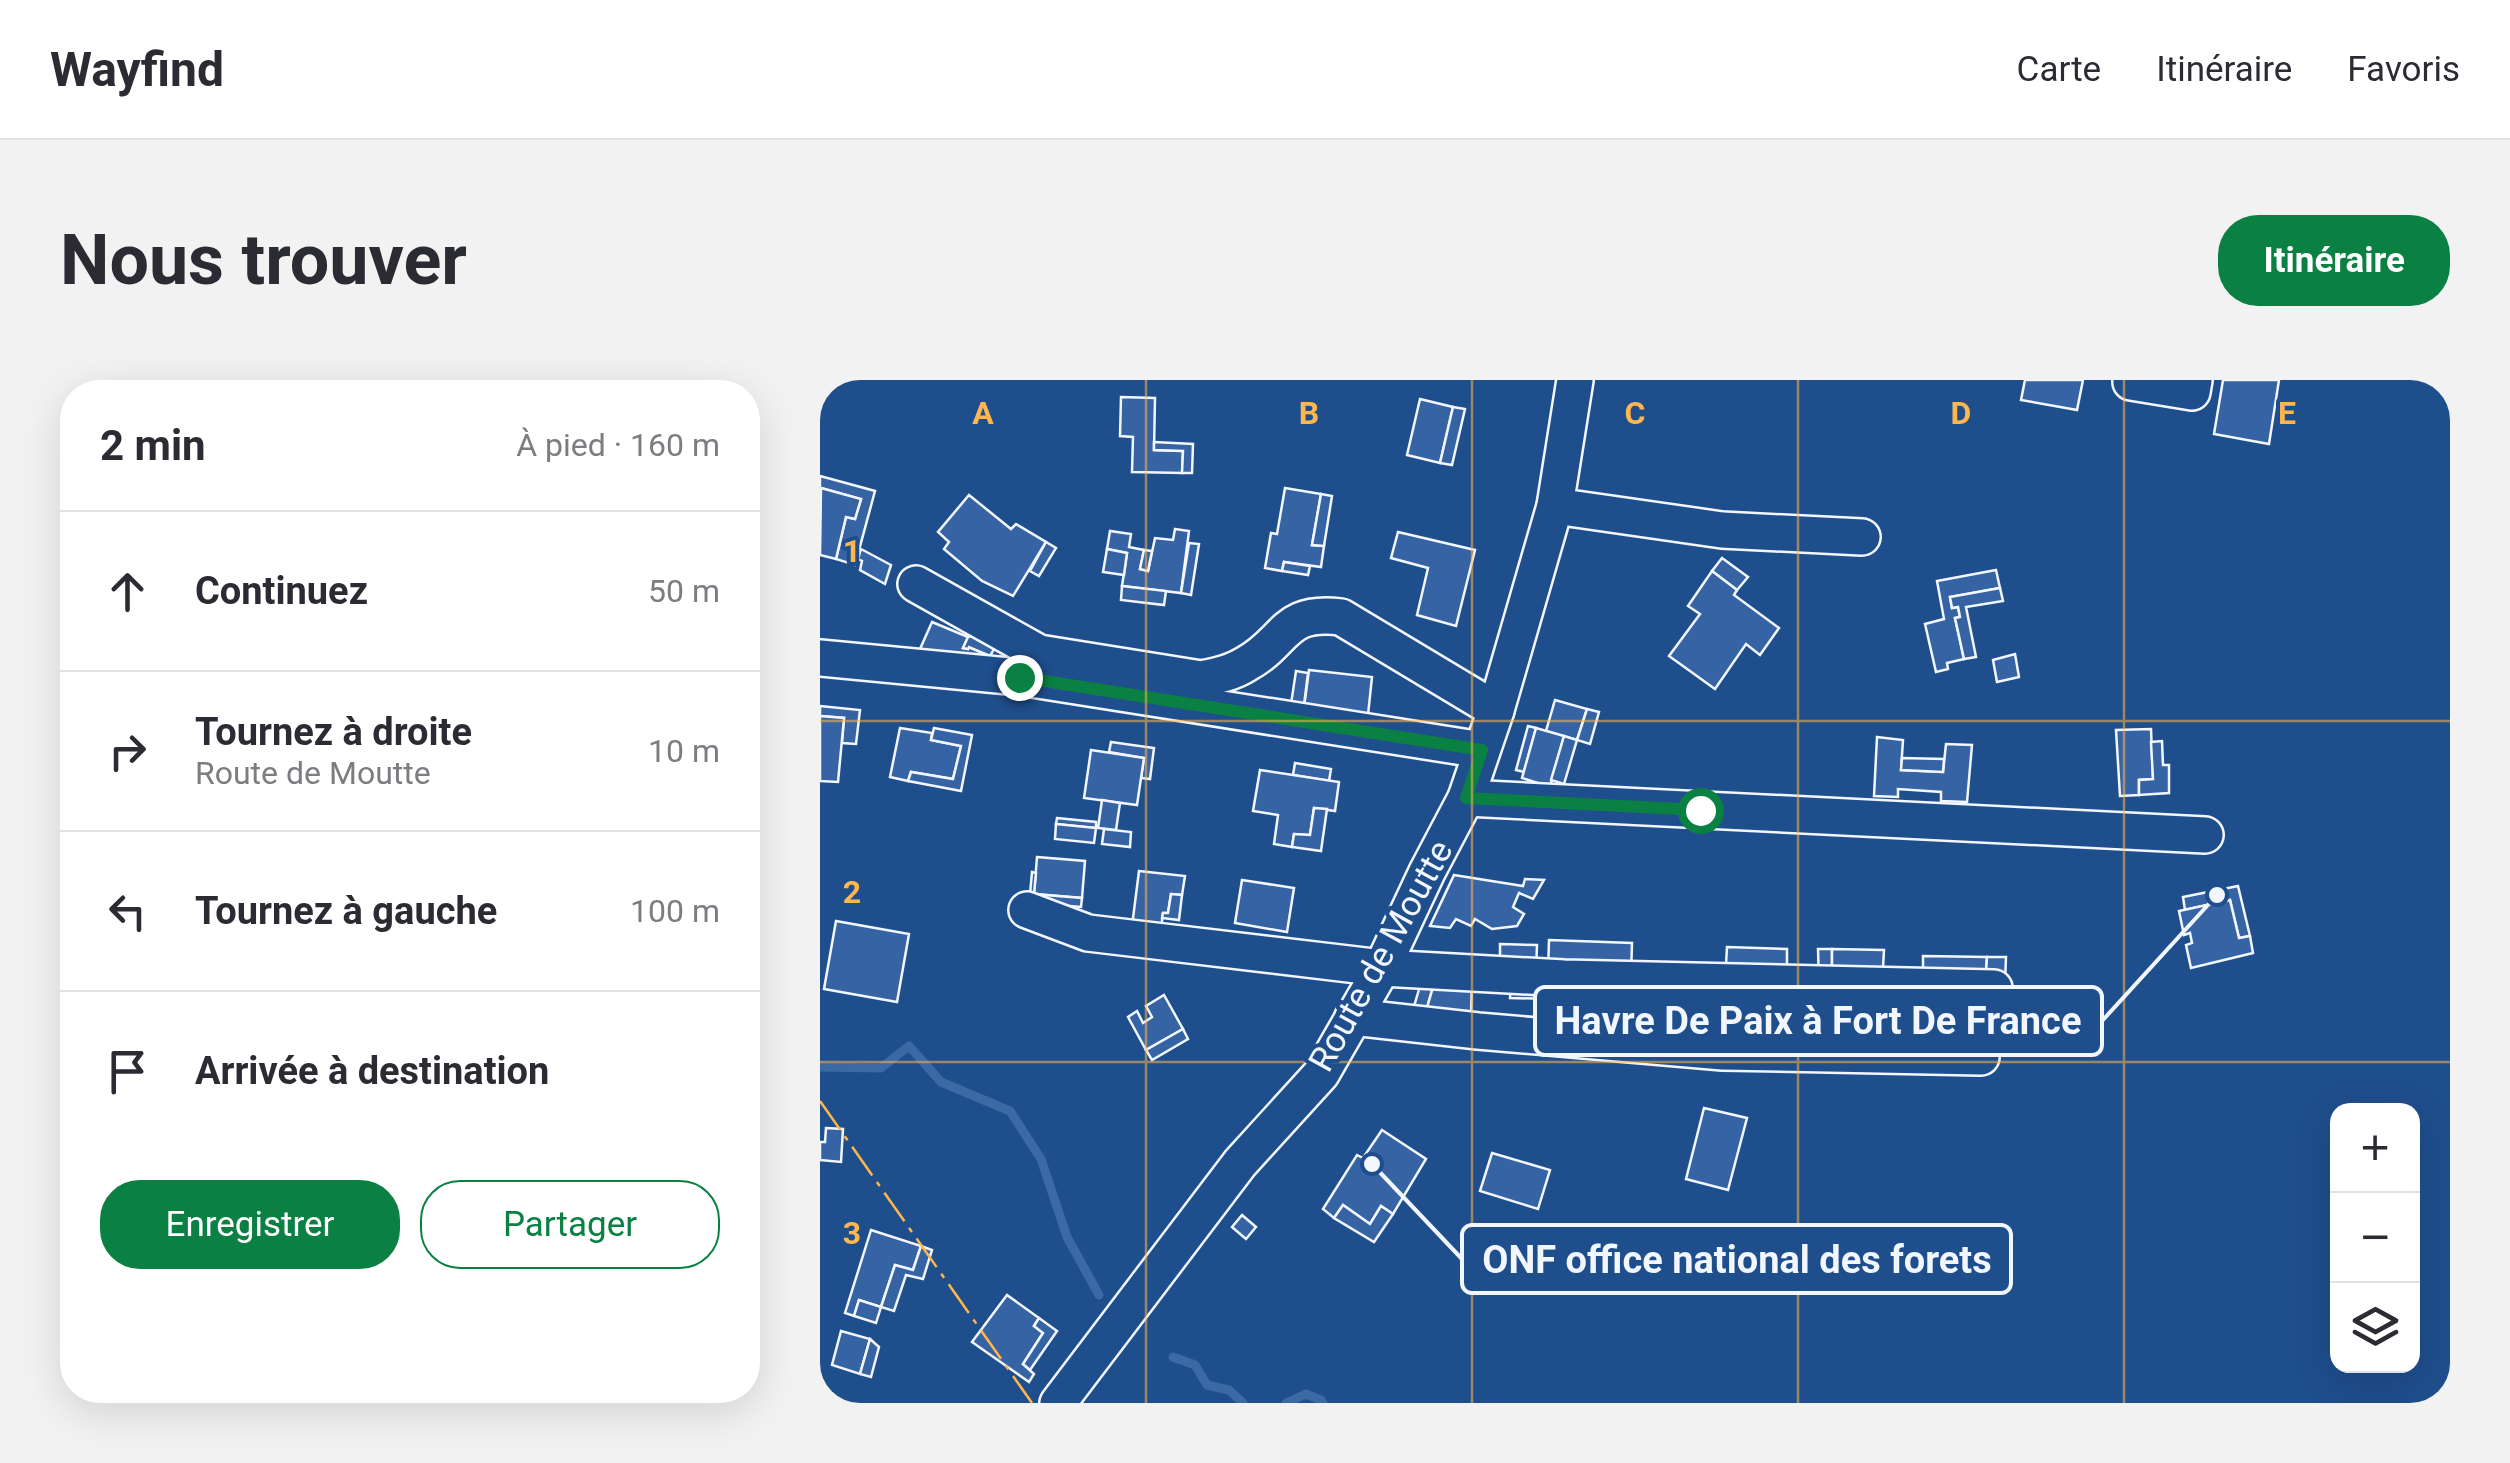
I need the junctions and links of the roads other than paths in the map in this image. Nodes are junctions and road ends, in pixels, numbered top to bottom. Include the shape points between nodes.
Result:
1 (1576, 380) edge
2 (2131, 380) edge
3 (2194, 380) edge
4 (1555, 506) junction
5 (1862, 537) dead end
6 (916, 584) dead end
7 (820, 658) edge
8 (1496, 710) junction
9 (1482, 750) junction
10 (1466, 798) junction
11 (2205, 835) dead end
12 (1026, 910) dead end
13 (1382, 968) junction
14 (1994, 988) dead end
15 (1353, 1018) junction
16 (1981, 1057) dead end
17 (1058, 1403) edge

1 - 4 street, Route de Moutte
2 - 3 street via 2192,392
4 - 5 street via 1722,530
4 - 8 street, Route de Moutte
6 - 8 street via 1039,653 1201,679 1248,664 1296,622 1342,618
7 - 9 street via 1019,677
8 - 9 street, Route de Moutte
9 - 10 street, Route de Moutte
10 - 11 street
10 - 13 street, Route de Moutte
12 - 13 street via 1088,932
13 - 14 street
13 - 15 street, Route de Moutte
15 - 16 street via 1723,1052
15 - 17 street, Route de Moutte via 1320,1074 1240,1163

